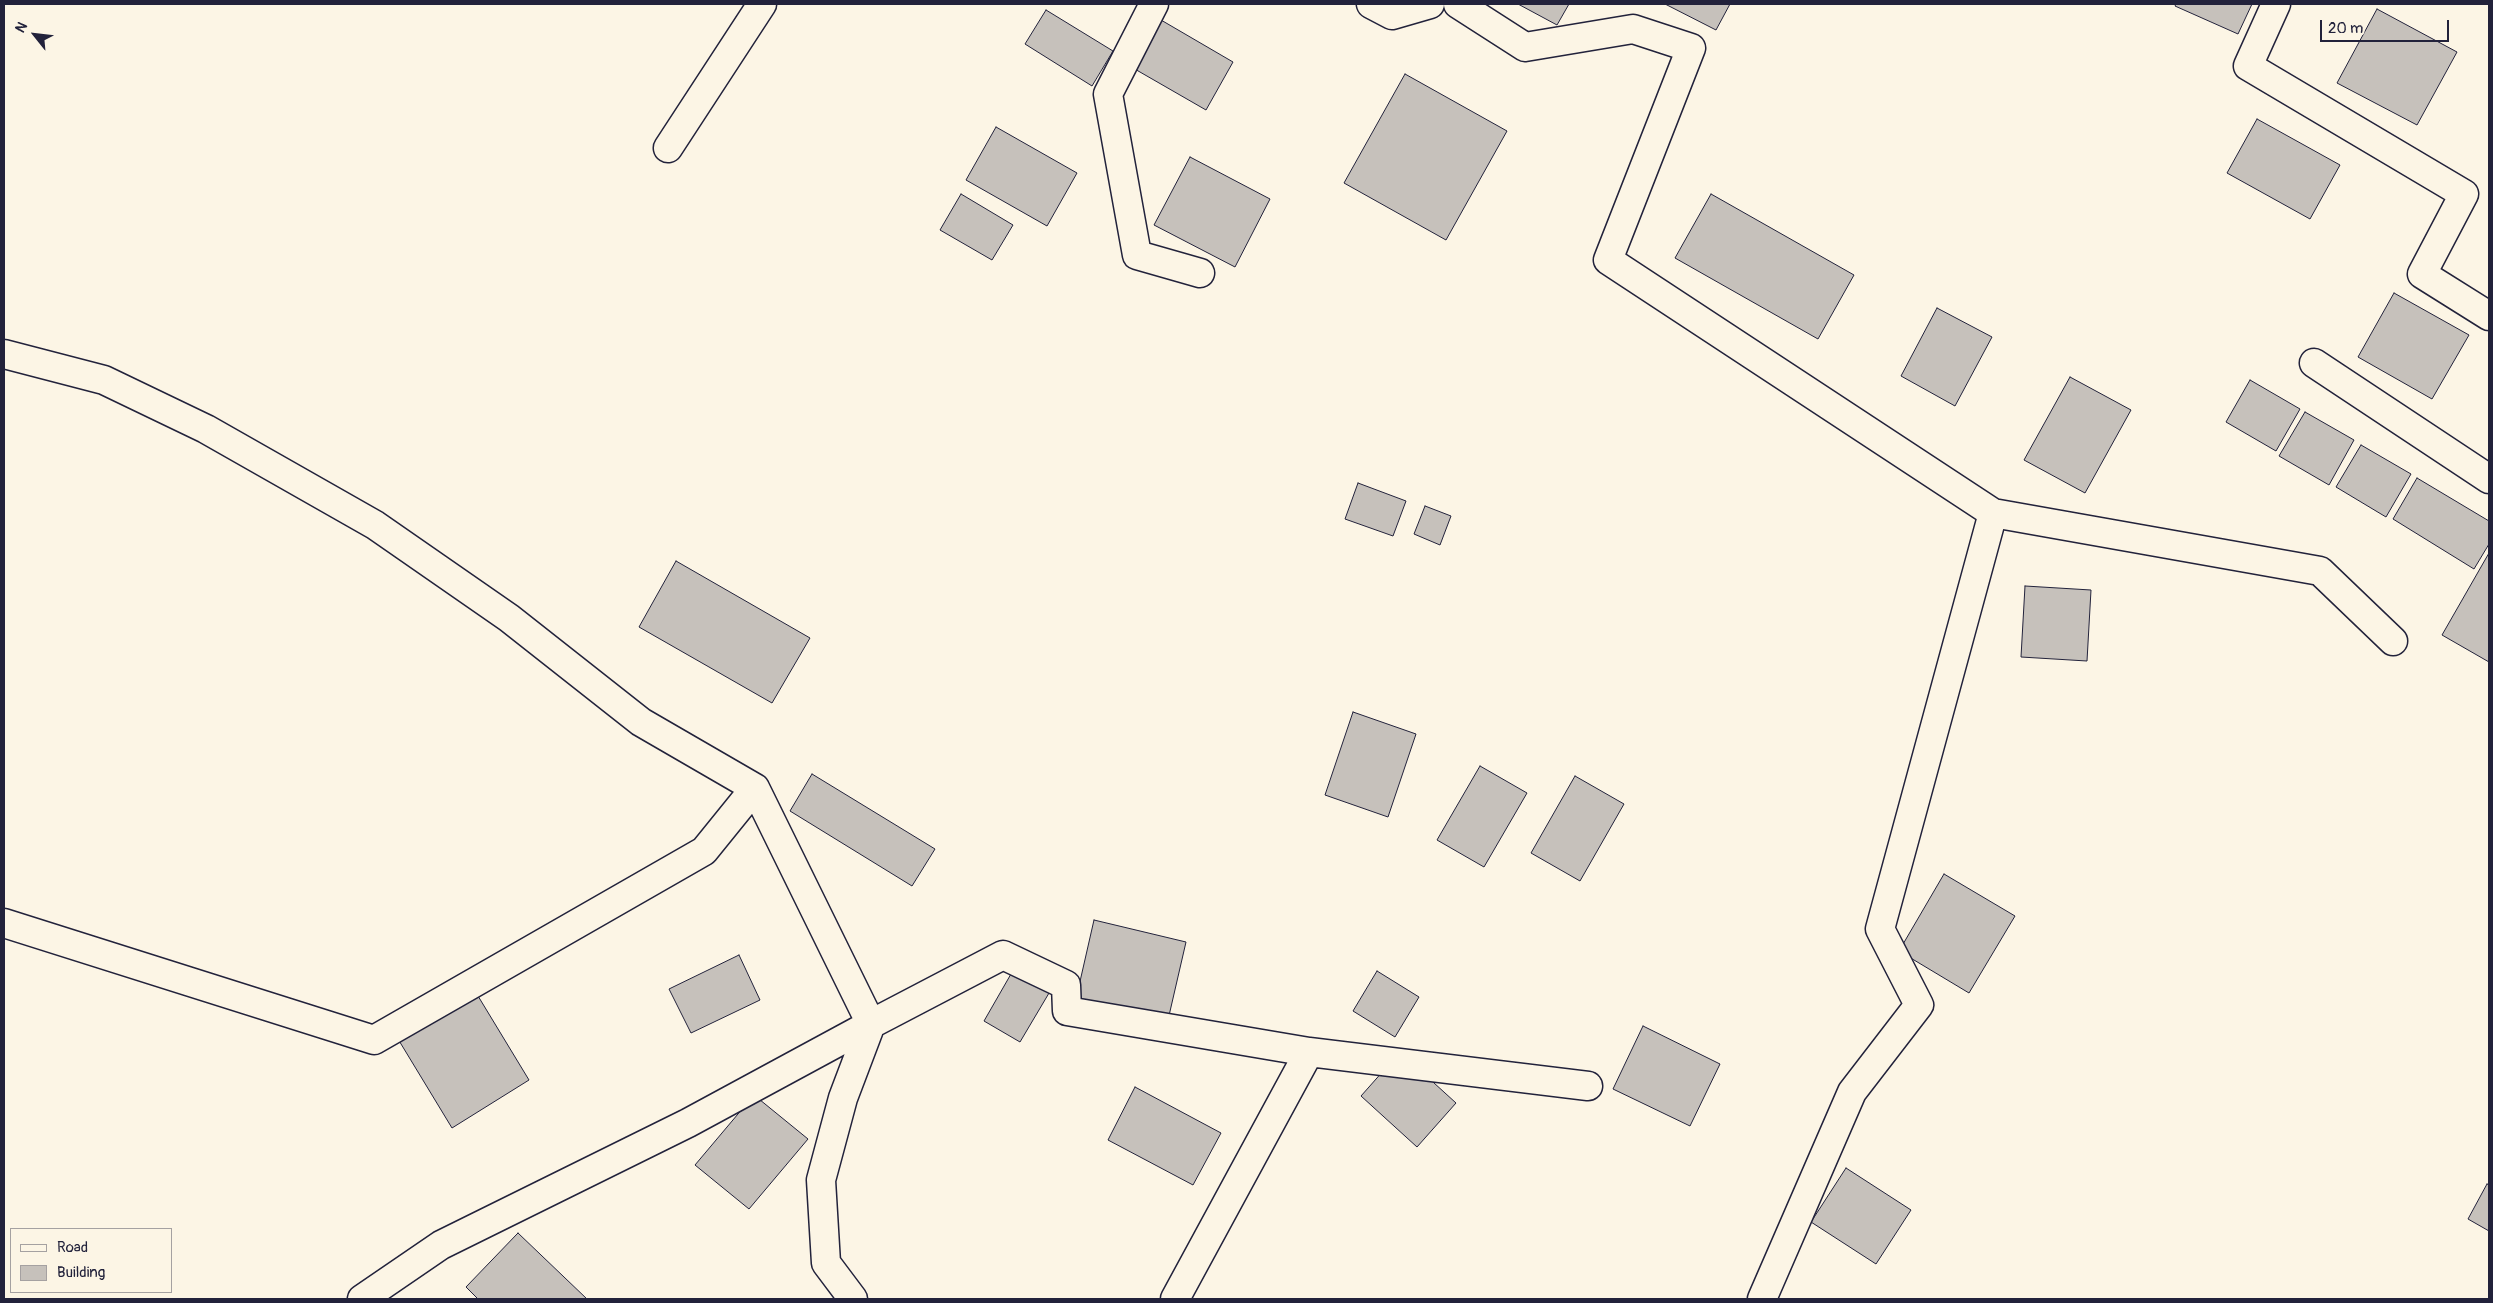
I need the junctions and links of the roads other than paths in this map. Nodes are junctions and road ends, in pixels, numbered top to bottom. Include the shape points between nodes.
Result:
1 (762, 4) edge
2 (1154, 4) edge
3 (1371, 4) edge
4 (1430, 4) edge
5 (1458, 4) edge
6 (2276, 4) edge
7 (668, 148) dead end
8 (1200, 273) dead end
9 (2489, 316) edge
10 (4, 354) edge
11 (2314, 363) dead end
12 (2489, 479) edge
13 (1993, 514) junction
14 (2394, 641) dead end
15 (755, 788) junction
16 (4, 923) edge
17 (871, 1024) junction
18 (1309, 1052) junction
19 (1588, 1086) dead end
20 (362, 1299) edge
21 (853, 1299) edge
22 (1175, 1299) edge
23 (1762, 1299) edge

1 - 7 street
2 - 8 street via 1108,94 1137,255
3 - 4 street via 1392,16
5 - 13 street via 1525,47 1633,29 1691,48 1608,260
6 - 9 street via 2248,66 2464,194 2422,274
10 - 15 street via 104,380 206,429 375,525 508,618 641,722
11 - 12 street
13 - 14 street via 2320,571
13 - 23 street via 1880,929 1919,1005 1852,1092
15 - 16 street via 704,851 374,1040
15 - 17 street
17 - 18 street via 1003,955 1066,984 1068,1011
17 - 20 street via 688,1123 441,1245
17 - 21 street via 843,1098 821,1180 826,1263
18 - 19 street
18 - 22 street

